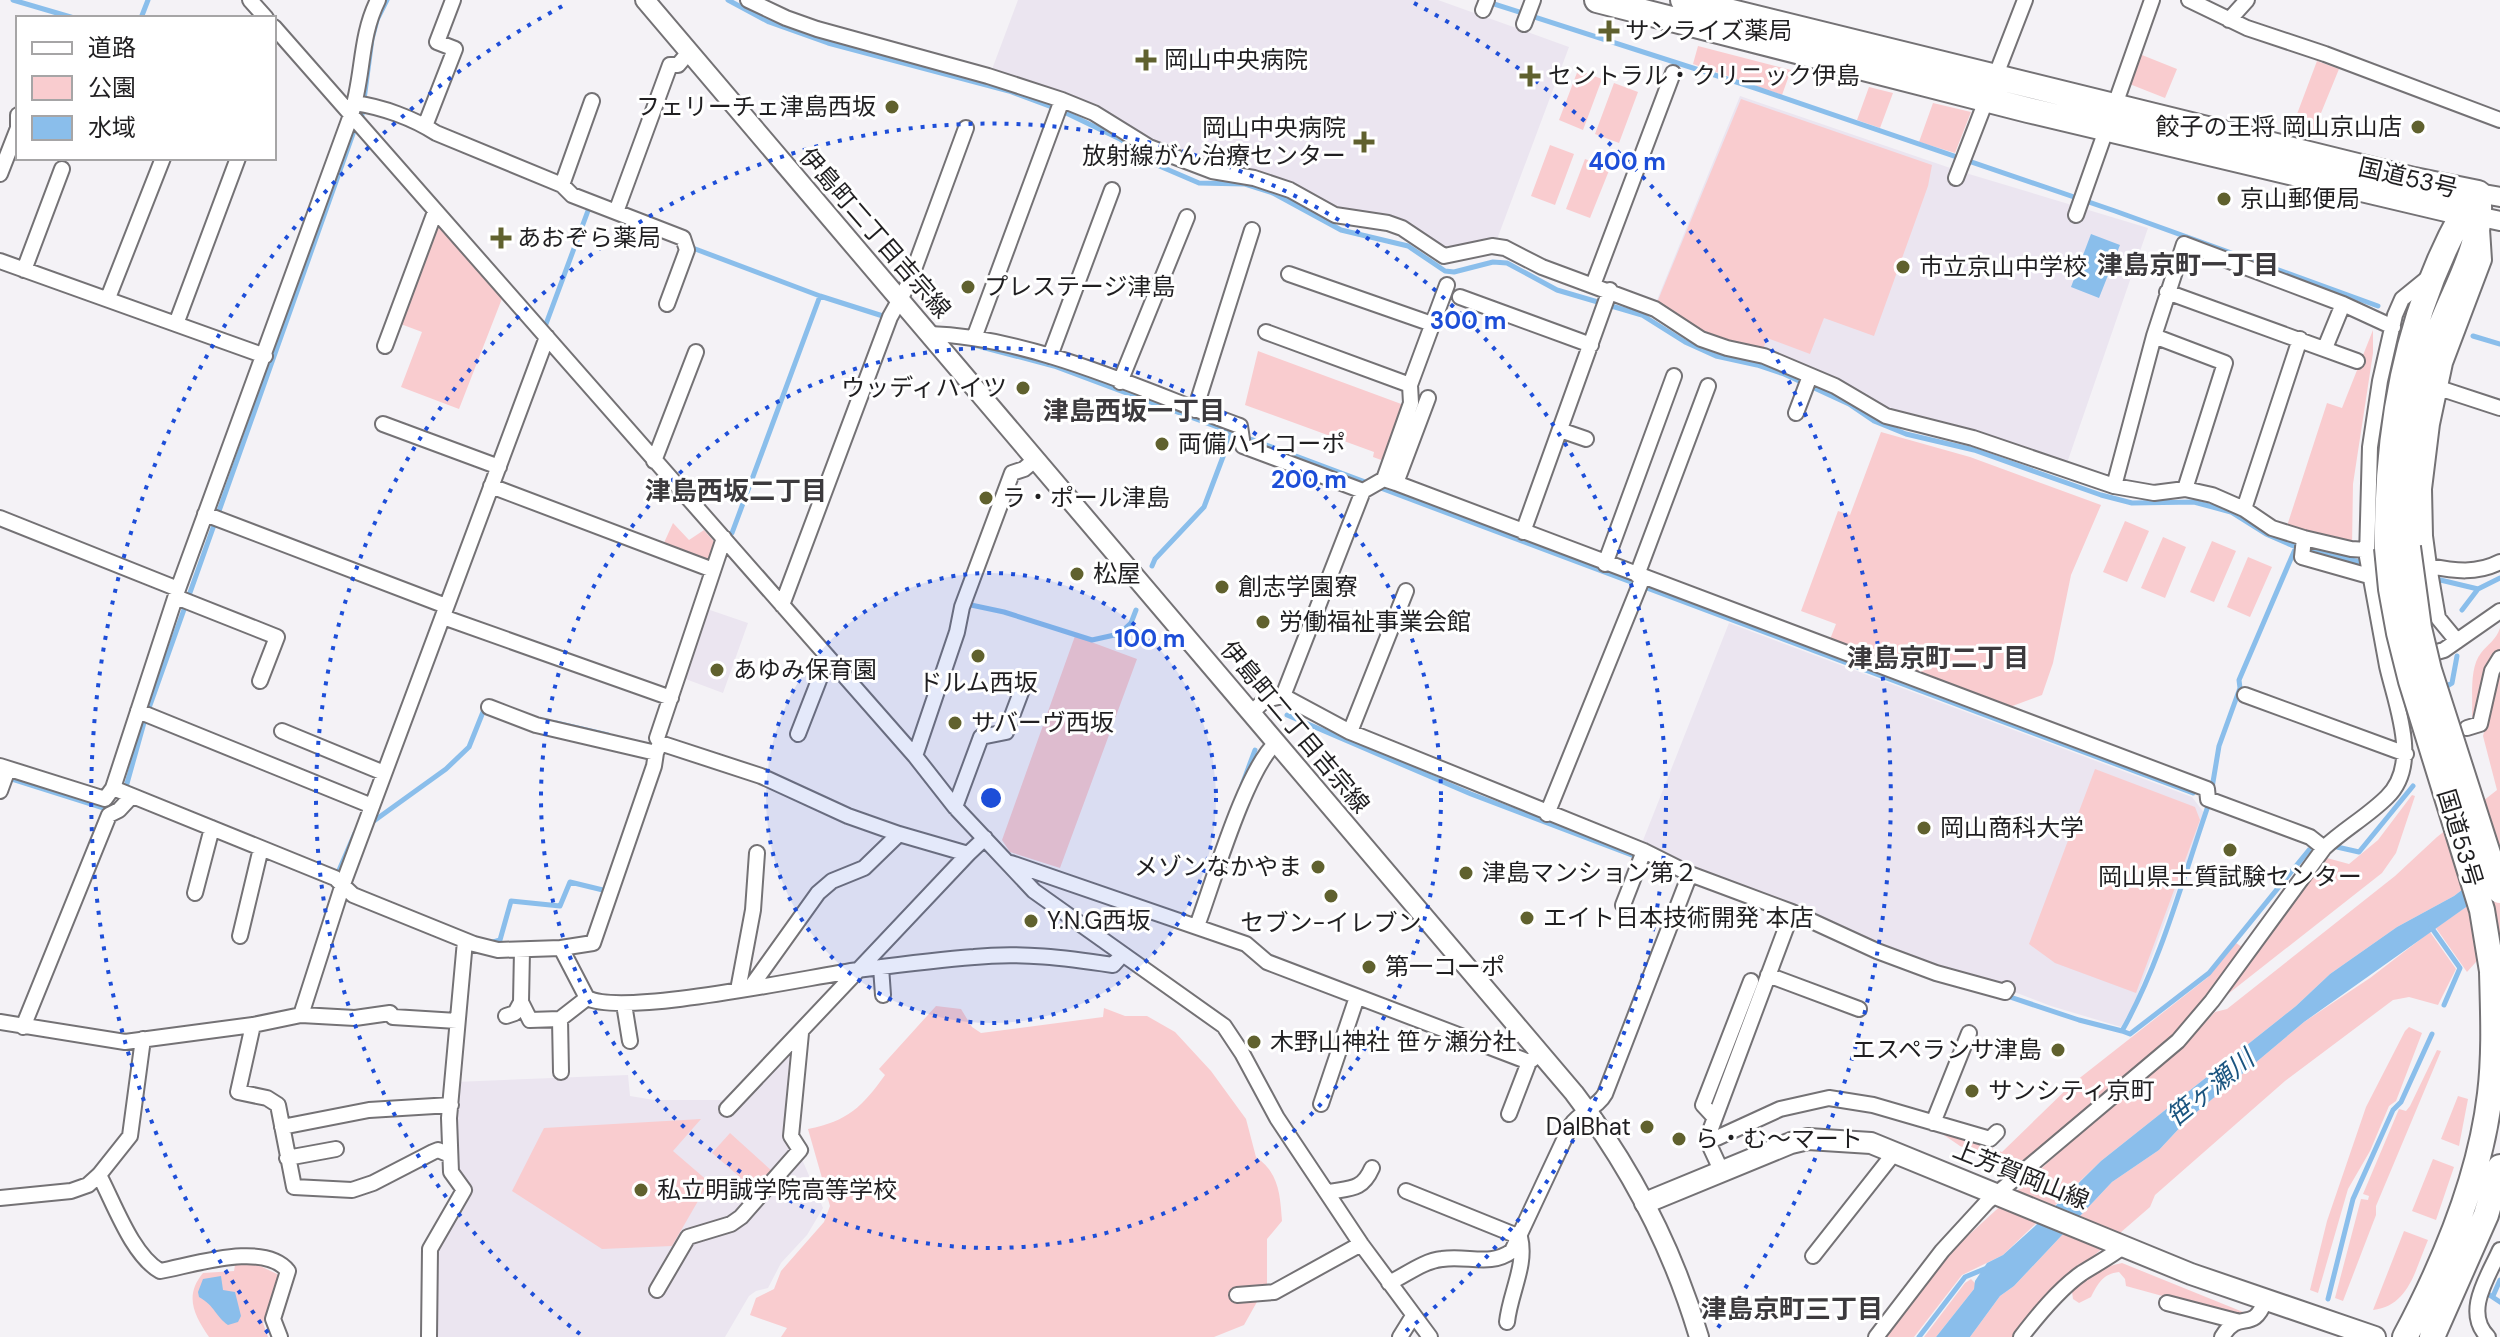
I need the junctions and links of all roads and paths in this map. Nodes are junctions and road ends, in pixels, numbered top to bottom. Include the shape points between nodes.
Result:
1 (250, 0) edge
2 (378, 0) edge
3 (453, 0) edge
4 (645, 0) edge
5 (748, 0) edge
6 (1597, 0) edge
7 (1683, 0) edge
8 (2025, 0) edge
9 (2152, 0) edge
10 (2189, 0) edge
11 (2247, 0) edge
12 (263, 16) edge
13 (2229, 20) junction
14 (276, 29) edge
15 (689, 52) junction
16 (1673, 73) dead end
17 (1995, 75) junction
18 (1985, 99) junction
19 (592, 101) dead end
20 (1061, 102) junction
21 (359, 106) junction
22 (2110, 116) junction
23 (2500, 120) edge
24 (425, 126) junction
25 (966, 128) dead end
26 (16, 133) edge
27 (162, 160) edge
28 (237, 160) edge
29 (1960, 167) dead end
30 (62, 169) dead end
31 (0, 174) edge
32 (562, 185) junction
33 (1112, 190) dead end
34 (2079, 204) dead end
35 (2424, 204) junction
36 (2484, 208) edge
37 (435, 212) junction
38 (616, 212) junction
39 (1187, 217) dead end
40 (1252, 230) dead end
41 (2447, 242) junction
42 (0, 261) edge
43 (24, 270) junction
44 (2435, 272) junction
45 (1289, 274) dead end
46 (1447, 285) dead end
47 (1593, 285) junction
48 (1609, 292) junction
49 (2167, 292) junction
50 (1460, 297) dead end
51 (108, 298) junction
52 (900, 301) junction
53 (667, 304) dead end
54 (2343, 304) junction
55 (176, 324) junction
56 (1432, 324) junction
57 (2393, 327) junction
58 (1266, 332) dead end
59 (930, 334) junction
60 (2154, 336) junction
61 (547, 337) junction
62 (974, 338) junction
63 (2300, 339) junction
64 (1591, 345) junction
65 (385, 346) dead end
66 (2325, 348) junction
67 (696, 352) dead end
68 (265, 356) junction
69 (1050, 356) junction
70 (2357, 361) dead end
71 (1674, 376) dead end
72 (1120, 382) junction
73 (1808, 382) junction
74 (1410, 385) junction
75 (1708, 386) dead end
76 (2439, 388) junction
77 (1428, 398) dead end
78 (2500, 408) edge
79 (1195, 410) junction
80 (1796, 413) dead end
81 (383, 424) dead end
82 (1560, 430) junction
83 (1586, 439) dead end
84 (1036, 459) junction
85 (654, 461) junction
86 (499, 467) junction
87 (1378, 485) junction
88 (491, 486) junction
89 (2114, 486) junction
90 (2185, 489) junction
91 (2244, 509) junction
92 (212, 517) junction
93 (0, 518) edge
94 (1523, 532) junction
95 (724, 538) junction
96 (2303, 544) junction
97 (2378, 558) junction
98 (2500, 562) edge
99 (1605, 564) junction
100 (713, 570) junction
101 (2430, 574) junction
102 (1639, 581) junction
103 (1406, 591) dead end
104 (182, 597) junction
105 (782, 605) junction
106 (2500, 611) edge
107 (444, 612) junction
108 (2457, 641) junction
109 (828, 657) junction
110 (2500, 658) edge
111 (2387, 666) junction
112 (260, 681) dead end
113 (1023, 687) dead end
114 (2245, 695) dead end
115 (1283, 696) junction
116 (671, 698) junction
117 (489, 707) dead end
118 (138, 711) junction
119 (1251, 713) junction
120 (2467, 728) dead end
121 (282, 731) dead end
122 (1350, 732) junction
123 (798, 734) dead end
124 (1276, 743) junction
125 (658, 748) junction
126 (2406, 754) junction
127 (915, 756) junction
128 (4, 768) edge
129 (384, 773) junction
130 (113, 788) junction
131 (0, 791) edge
132 (132, 796) junction
133 (372, 806) junction
134 (955, 807) junction
135 (1547, 814) junction
136 (212, 828) junction
137 (897, 837) junction
138 (985, 838) junction
139 (261, 848) junction
140 (2324, 848) junction
141 (1644, 851) junction
142 (757, 853) dead end
143 (968, 854) junction
144 (1007, 862) junction
145 (1690, 874) junction
146 (343, 884) junction
147 (2500, 891) edge
148 (195, 893) dead end
149 (1623, 905) dead end
150 (1792, 912) junction
151 (1197, 926) junction
152 (240, 936) dead end
153 (465, 941) junction
154 (561, 948) junction
155 (522, 950) junction
156 (1122, 955) junction
157 (881, 967) junction
158 (859, 970) junction
159 (1768, 975) junction
160 (1751, 981) dead end
161 (744, 989) junction
162 (2007, 989) dead end
163 (883, 995) dead end
164 (1357, 997) junction
165 (587, 998) junction
166 (521, 1002) junction
167 (624, 1004) junction
168 (1859, 1009) dead end
169 (301, 1015) junction
170 (506, 1016) dead end
171 (560, 1019) junction
172 (457, 1021) junction
173 (0, 1022) edge
174 (253, 1025) junction
175 (23, 1027) junction
176 (801, 1033) junction
177 (1969, 1033) dead end
178 (143, 1039) junction
179 (630, 1041) dead end
180 (1535, 1058) junction
181 (561, 1072) dead end
182 (1321, 1104) dead end
183 (451, 1105) junction
184 (727, 1109) dead end
185 (1586, 1110) junction
186 (1509, 1114) dead end
187 (1715, 1118) junction
188 (1933, 1123) junction
189 (282, 1127) junction
190 (1997, 1132) dead end
191 (1708, 1142) junction
192 (336, 1149) dead end
193 (1895, 1152) junction
194 (450, 1155) junction
195 (287, 1158) junction
196 (2500, 1167) edge
197 (1372, 1168) dead end
198 (1721, 1170) junction
199 (99, 1175) junction
200 (1406, 1191) dead end
201 (1328, 1192) junction
202 (2003, 1195) junction
203 (0, 1198) edge
204 (1645, 1203) junction
205 (1520, 1237) junction
206 (1361, 1244) junction
207 (2120, 1244) junction
208 (2500, 1250) edge
209 (1813, 1256) dead end
210 (1389, 1283) junction
211 (657, 1290) dead end
212 (1237, 1295) dead end
213 (2265, 1301) junction
214 (2167, 1303) dead end
215 (1413, 1316) junction
216 (2236, 1321) junction
217 (1507, 1322) dead end
218 (280, 1337) edge
219 (429, 1337) edge
220 (1400, 1337) edge
221 (1430, 1337) edge
222 (1699, 1337) edge
223 (1876, 1337) edge
224 (2021, 1337) edge
225 (2222, 1337) edge
226 (2375, 1337) edge
227 (2405, 1337) edge
228 (2432, 1337) edge
229 (2488, 1337) edge

1 - 12 street
2 - 21 street via 362,45
3 - 24 street via 437,42 455,49
4 - 15 street, 伊島町二丁目吉宗線
5 - 20 street via 817,29
6 - 18 highway, 国道53号
7 - 17 highway, 国道53号
8 - 17 street
9 - 22 street
10 - 13 street
11 - 13 street
13 - 23 street
14 - 21 street
15 - 38 street via 678,65 670,65
15 - 52 street, 伊島町二丁目吉宗線
16 - 47 street
17 - 18 street
17 - 22 highway, 国道53号
18 - 22 highway, 国道53号
18 - 29 street
19 - 32 street
20 - 47 street via 1094,113 1149,147 1212,171 1290,190 1335,215 1402,228 1444,256 1499,246
20 - 62 street
21 - 24 street
21 - 37 street
21 - 68 street
22 - 34 street
22 - 35 highway, 国道53号
22 - 36 highway, 国道53号 via 2414,180
24 - 32 street
25 - 52 street
26 - 31 street
27 - 51 street
28 - 55 street
30 - 43 street
32 - 38 street via 572,195
33 - 69 street
35 - 36 highway, 国道53号
35 - 41 highway via 2441,221
36 - 41 highway, 国道53号
36 - 76 street via 2484,260
36 - 97 highway, 国道53号 via 2435,342 2411,452
37 - 61 street
37 - 65 street
38 - 53 street via 683,238 686,247
39 - 72 street
40 - 79 street
41 - 44 highway, 国道53号
42 - 43 street
43 - 51 street
44 - 57 street via 2402,299
44 - 97 highway, 国道53号 via 2398,396
45 - 56 street
46 - 56 street
47 - 48 street
48 - 64 street
48 - 73 street via 1655,309 1701,339 1764,356
49 - 54 street via 2184,244
49 - 60 street
49 - 63 street
50 - 64 street
51 - 55 street
52 - 59 street, 伊島町二丁目吉宗線
52 - 105 street
54 - 57 street
54 - 66 street
55 - 68 street
56 - 74 street
57 - 97 street via 2370,447
58 - 74 street
59 - 62 street
59 - 84 street, 伊島町二丁目吉宗線
60 - 89 street
60 - 90 street via 2225,363
61 - 85 street
61 - 86 street
62 - 69 street
63 - 66 street
63 - 91 street
64 - 82 street
66 - 70 street
67 - 85 street
68 - 92 street
69 - 72 street
71 - 99 street
72 - 79 street
73 - 80 street
73 - 89 street via 1835,386 1886,416 1973,438
74 - 87 street via 1411,403
75 - 102 street
76 - 78 street
76 - 101 street via 2424,489
77 - 87 street
79 - 87 street via 1240,426 1243,446
81 - 86 street
82 - 83 street
82 - 94 street
84 - 119 street, 伊島町二丁目吉宗線
84 - 127 street via 1012,473
85 - 95 street
86 - 88 street
87 - 94 street
87 - 115 street
88 - 100 street
88 - 107 street
89 - 90 street via 2154,493
90 - 91 street
91 - 96 street
92 - 104 street
92 - 107 street
93 - 104 street
94 - 99 street
95 - 100 street
95 - 105 street
96 - 97 street
96 - 97 street via 2302,557
97 - 111 street
97 - 147 highway, 国道53号, bridge via 2419,628
97 - 227 highway, 国道53号, bridge via 2482,910 2492,971 2491,1081 2481,1148 2464,1205
98 - 101 street via 2486,569
99 - 102 street
100 - 116 street
101 - 108 street via 2438,618
102 - 135 street
102 - 140 street via 2207,789 2208,799 2310,837
103 - 122 street
104 - 112 street via 277,637
104 - 118 street
105 - 109 street
106 - 108 street
107 - 116 street
107 - 129 street
108 - 111 street via 2444,650
109 - 123 street
109 - 127 street
110 - 120 street via 2480,724
111 - 126 street
113 - 134 street via 1006,732 981,737
114 - 126 street
115 - 119 street via 1265,700
115 - 122 street
116 - 125 street
117 - 125 street via 536,725
118 - 130 street
118 - 133 street
119 - 124 street, 伊島町二丁目吉宗線
121 - 129 street
122 - 135 street
124 - 151 street via 1265,752 1250,784
124 - 180 street, 伊島町二丁目吉宗線
125 - 137 street via 761,776
125 - 154 street via 593,943
126 - 140 street via 2398,785 2386,799
127 - 134 street
128 - 130 street via 105,799
128 - 131 street
129 - 133 street
130 - 132 street
132 - 136 street
132 - 175 street via 109,815
133 - 146 street
134 - 138 street
135 - 141 street
136 - 139 street
136 - 148 street
137 - 143 street
137 - 161 street via 864,868 818,893
138 - 143 street
138 - 144 street
139 - 146 street
139 - 152 street
140 - 202 street via 2178,1041
141 - 145 street
141 - 149 street
142 - 161 street
143 - 158 street
144 - 151 street
144 - 156 street via 1034,891
145 - 150 street
145 - 185 street via 1605,1094
146 - 153 street via 353,895
146 - 169 street
150 - 159 street
150 - 162 street via 1936,973
151 - 164 street via 1246,944 1267,962
153 - 155 street
153 - 172 street
154 - 155 street
154 - 165 street
155 - 166 street
156 - 157 street via 1113,965 1042,955
156 - 201 street via 1224,1026
157 - 158 street
157 - 163 street
158 - 161 street
158 - 176 street
159 - 168 street
159 - 187 street
160 - 187 street via 1703,1105
161 - 167 street
164 - 180 street
164 - 182 street
165 - 167 street
165 - 171 street
166 - 170 street
166 - 171 street via 530,1020
167 - 179 street
169 - 172 street via 355,1018 390,1013
169 - 174 street
171 - 181 street
172 - 183 street
173 - 175 street
174 - 178 street
174 - 189 street via 238,1092 275,1101
175 - 178 street via 125,1042
176 - 184 street
176 - 211 street via 791,1136 800,1150 741,1217 688,1237
177 - 188 street
178 - 199 street via 130,1136
180 - 185 street, 伊島町二丁目吉宗線
180 - 186 street
183 - 189 street via 369,1110
183 - 194 street
185 - 204 street, 伊島町二丁目吉宗線
185 - 205 street via 1571,1125
187 - 191 street
188 - 190 street via 1990,1139
188 - 191 street via 1829,1098 1780,1109
189 - 195 street
191 - 198 street
192 - 195 street
193 - 198 main road, 上芳賀岡山線 via 1871,1143 1808,1139
193 - 202 main road, 上芳賀岡山線
193 - 209 street
194 - 195 street via 438,1150 352,1190 294,1187
194 - 219 street via 451,1172 464,1190 430,1249
196 - 228 highway via 2486,1215
197 - 201 street via 1358,1187
198 - 204 main road, 上芳賀岡山線
199 - 203 street via 71,1191
199 - 218 street via 136,1246 160,1271 245,1256 282,1263 288,1271 273,1319
200 - 205 street
201 - 206 street
202 - 207 main road, 上芳賀岡山線
202 - 223 street via 1942,1251
204 - 222 street, 伊島町二丁目吉宗線
205 - 210 street via 1500,1259 1444,1258
205 - 217 street via 1524,1254
206 - 210 street
206 - 212 street via 1274,1292
207 - 213 main road, 上芳賀岡山線
207 - 224 street via 2080,1274
208 - 229 street via 2476,1312
210 - 215 street
213 - 216 street via 2255,1319
213 - 226 main road, 上芳賀岡山線
214 - 216 street
215 - 220 street
215 - 221 street
216 - 225 street

